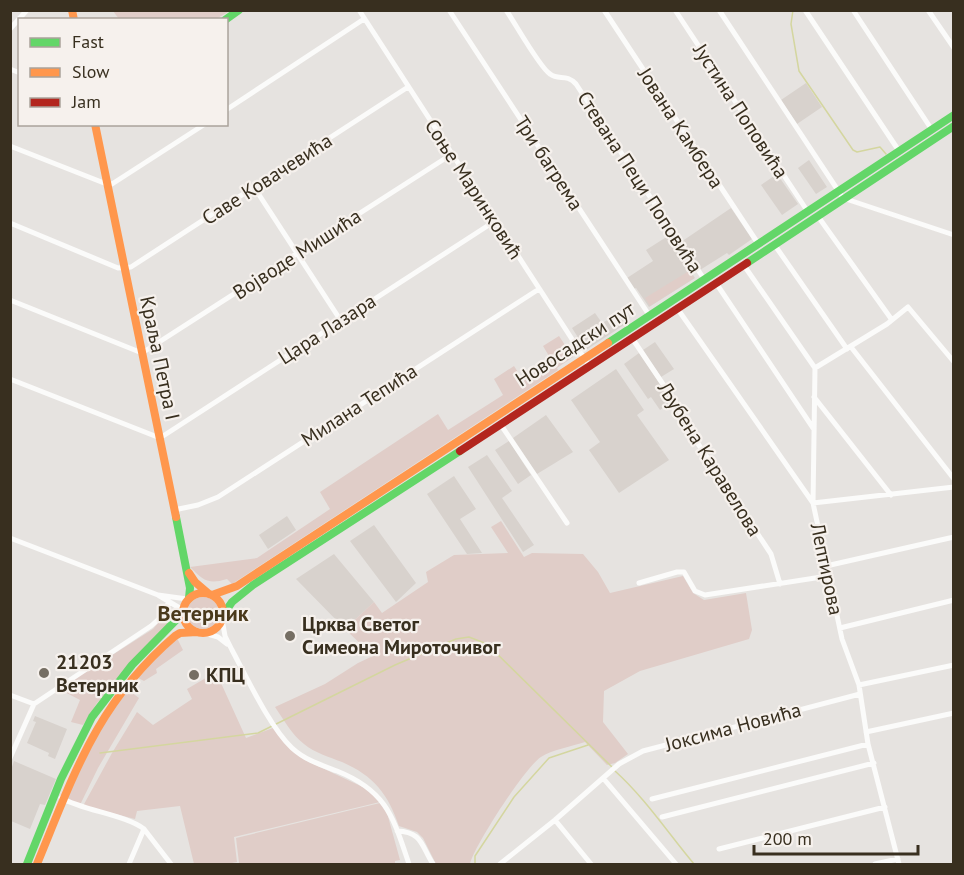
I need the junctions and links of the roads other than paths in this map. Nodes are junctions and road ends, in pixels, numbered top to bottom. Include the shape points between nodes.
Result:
1 (359, 10) edge
2 (448, 10) edge
3 (506, 10) edge
4 (604, 10) edge
5 (675, 10) edge
6 (719, 10) edge
7 (805, 10) edge
8 (853, 10) edge
9 (928, 10) edge
10 (364, 19) junction
11 (954, 48) edge
12 (408, 87) junction
13 (228, 109) edge
14 (954, 115) edge
15 (95, 126) edge
16 (202, 126) edge
17 (954, 126) edge
18 (932, 130) junction
19 (10, 146) edge
20 (898, 152) junction
21 (452, 154) junction
22 (108, 184) junction
23 (254, 187) junction
24 (841, 194) junction
25 (808, 212) junction
26 (817, 215) junction
27 (495, 221) junction
28 (10, 223) edge
29 (954, 235) edge
30 (759, 244) junction
31 (774, 244) junction
32 (297, 254) junction
33 (743, 264) junction
34 (125, 268) junction
35 (704, 279) junction
36 (716, 283) junction
37 (539, 289) junction
38 (10, 300) edge
39 (677, 308) junction
40 (649, 315) junction
41 (892, 320) junction
42 (341, 321) junction
43 (632, 338) junction
44 (849, 348) junction
45 (142, 353) junction
46 (584, 358) junction
47 (954, 362) edge
48 (590, 367) junction
49 (815, 368) junction
50 (10, 379) edge
51 (814, 397) junction
52 (501, 425) junction
53 (813, 429) junction
54 (160, 438) junction
55 (954, 479) edge
56 (954, 487) edge
57 (891, 495) junction
58 (813, 503) junction
59 (174, 510) junction
60 (567, 523) dead end
61 (954, 537) edge
62 (10, 538) edge
63 (185, 566) junction
64 (826, 566) junction
65 (828, 576) junction
66 (639, 583) dead end
67 (780, 584) junction
68 (211, 594) junction
69 (158, 595) junction
70 (188, 599) junction
71 (954, 600) edge
72 (169, 602) junction
73 (182, 612) junction
74 (223, 617) junction
75 (840, 628) junction
76 (200, 633) junction
77 (231, 650) junction
78 (954, 665) edge
79 (859, 686) junction
80 (860, 694) junction
81 (10, 695) edge
82 (34, 704) junction
83 (954, 713) edge
84 (866, 732) junction
85 (868, 744) junction
86 (10, 758) edge
87 (874, 764) junction
88 (603, 778) junction
89 (56, 795) junction
90 (652, 799) dead end
91 (64, 800) junction
92 (885, 807) junction
93 (662, 817) dead end
94 (555, 820) junction
95 (144, 829) junction
96 (397, 831) junction
97 (719, 849) dead end
98 (507, 858) junction
99 (898, 862) edge
100 (27, 864) edge
101 (37, 864) edge
102 (129, 864) edge
103 (171, 864) edge
104 (409, 864) edge
105 (433, 864) edge
106 (500, 864) edge
107 (513, 864) edge
108 (591, 864) edge
109 (676, 864) edge
110 (875, 864) edge

1 - 10 street, Соње Маринковић
2 - 40 street, Три багрема
3 - 35 street, Стевана Пеци Поповића via 546,70 576,84
4 - 30 street, Јована Камбера
5 - 25 street, Јустина Поповића
6 - 24 street
7 - 20 street
8 - 18 street
9 - 11 street
10 - 12 street, Соње Маринковић
10 - 13 street
12 - 21 street, Соње Маринковић
12 - 23 street, Саве Ковачевића
14 - 18 main road, Новосадски пут
15 - 22 main road, Краља Петра I
16 - 22 street via 117,183
17 - 24 main road, Новосадски пут
18 - 20 main road, Новосадски пут
19 - 22 street
20 - 24 main road, Новосадски пут
21 - 27 street, Соње Маринковић
21 - 32 street, Војводе Мишића
22 - 34 main road, Краља Петра I
23 - 32 street
23 - 34 street, Саве Ковачевића
24 - 25 main road, Новосадски пут
24 - 26 main road, Новосадски пут
24 - 29 street
25 - 30 main road, Новосадски пут
26 - 31 main road, Новосадски пут
26 - 41 street
27 - 37 street, Соње Маринковић
27 - 42 street, Цара Лазара
28 - 34 street
30 - 35 main road, Новосадски пут
31 - 33 main road, Новосадски пут
31 - 44 street
32 - 42 street
32 - 45 street, Војводе Мишића
33 - 36 main road, Новосадски пут
33 - 49 street
34 - 45 main road, Краља Петра I
35 - 40 main road, Новосадски пут
36 - 39 main road, Новосадски пут
36 - 53 street
37 - 46 street, Соње Маринковић
37 - 59 street, Милана Тепића via 218,497
38 - 45 street
39 - 43 main road, Новосадски пут
39 - 58 street, Лептирова
40 - 46 main road, Новосадски пут
41 - 44 street
41 - 47 street via 908,307
42 - 54 street, Цара Лазара
43 - 48 main road, Новосадски пут
43 - 67 street, Љубена Каравелова via 771,554
44 - 49 street
44 - 55 street
45 - 54 main road, Краља Петра I
46 - 48 street, Соње Маринковић
46 - 68 main road, Новосадски пут via 237,586
48 - 52 main road, Новосадски пут
49 - 51 street
50 - 54 street
51 - 53 street
51 - 57 street
52 - 60 street
52 - 74 main road, Новосадски пут via 253,585 232,602
53 - 58 street
54 - 59 main road, Краља Петра I
56 - 57 street
57 - 58 street
58 - 64 street, Лептирова
59 - 63 main road, Краља Петра I
61 - 64 street
62 - 69 street
63 - 68 main road via 195,582
63 - 70 main road, Краља Петра I
64 - 65 street, Лептирова
65 - 67 street
65 - 75 street, Лептирова
66 - 67 street via 684,572 695,591 705,596
68 - 70 main road via 198,593
68 - 74 main road via 221,605
69 - 70 street
69 - 72 street
70 - 73 main road
71 - 75 street
72 - 73 street
72 - 82 street via 155,624
73 - 76 main road via 186,624
73 - 89 main road via 99,706 83,732
74 - 76 main road via 214,630
74 - 77 street
75 - 79 street, Лептирова
76 - 77 street via 221,639
76 - 91 main road via 175,636 132,677 95,731
77 - 96 street via 285,741 302,755 369,788 389,811
78 - 79 street
79 - 80 street, Лептирова
80 - 84 street, Лептирова
80 - 88 street, Јоксима Новића via 643,751
81 - 82 street
82 - 86 street
83 - 84 street
84 - 85 street, Лептирова
85 - 87 street, Лептирова
85 - 90 street
87 - 92 street, Лептирова
87 - 93 street
88 - 94 street, Јоксима Новића
88 - 109 street
89 - 91 street
89 - 100 main road
91 - 95 street
91 - 101 main road
92 - 97 street
92 - 99 street, Лептирова
94 - 98 street, Јоксима Новића
94 - 108 street
95 - 102 street
95 - 103 street
96 - 104 street
96 - 105 street via 417,836
98 - 106 street, Јоксима Новића
98 - 107 street
99 - 110 street

